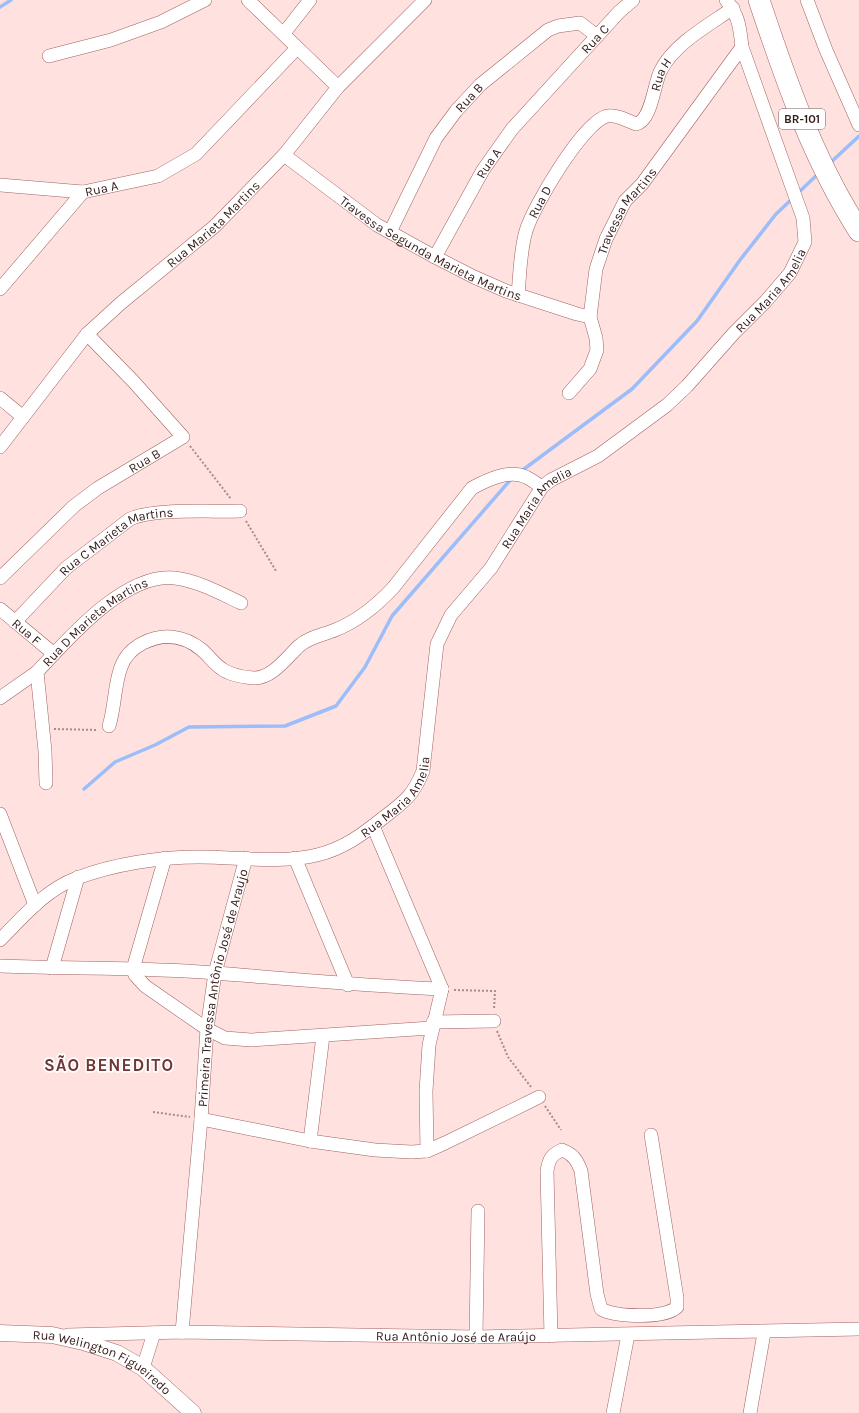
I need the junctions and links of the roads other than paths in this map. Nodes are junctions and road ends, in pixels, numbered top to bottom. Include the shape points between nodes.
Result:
1 (206, 0) edge
2 (248, 0) edge
3 (310, 0) edge
4 (425, 0) edge
5 (633, 0) edge
6 (759, 0) edge
7 (807, 0) edge
8 (730, 4) edge
9 (284, 33) junction
10 (597, 36) junction
11 (742, 47) junction
12 (297, 48) junction
13 (49, 56) dead end
14 (557, 80) joint
15 (338, 87) junction
16 (596, 122) joint
17 (859, 126) edge
18 (284, 155) junction
19 (0, 185) edge
20 (83, 192) junction
21 (859, 231) edge
22 (390, 232) junction
23 (435, 257) junction
24 (0, 289) edge
25 (518, 295) junction
26 (590, 317) junction
27 (87, 334) junction
28 (569, 394) dead end
29 (0, 398) edge
30 (22, 417) junction
31 (0, 447) edge
32 (542, 487) junction
33 (240, 511) dead end
34 (0, 578) edge
35 (241, 603) dead end
36 (0, 609) edge
37 (15, 622) junction
38 (54, 654) junction
39 (37, 672) junction
40 (0, 698) edge
41 (109, 726) road end
42 (46, 783) dead end
43 (0, 814) edge
44 (373, 826) junction
45 (165, 858) junction
46 (246, 858) junction
47 (295, 858) junction
48 (78, 877) junction
49 (35, 905) junction
50 (0, 940) edge
51 (0, 966) edge
52 (52, 968) junction
53 (133, 968) junction
54 (215, 973) junction
55 (348, 985) junction
56 (442, 989) junction
57 (494, 1021) road end
58 (432, 1025) junction
59 (207, 1030) junction
60 (323, 1036) junction
61 (539, 1097) road end
62 (201, 1119) junction
63 (651, 1135) dead end
64 (310, 1141) junction
65 (427, 1150) junction
66 (478, 1212) dead end
67 (859, 1329) edge
68 (182, 1332) junction
69 (0, 1333) edge
70 (154, 1333) junction
71 (764, 1333) junction
72 (52, 1335) junction
73 (628, 1335) junction
74 (551, 1336) junction
75 (476, 1337) junction
76 (143, 1368) junction
77 (193, 1413) edge
78 (613, 1413) edge
79 (750, 1413) edge

1 - 13 street via 161,22
2 - 9 street
3 - 9 street
4 - 15 street, Rua Marieta Martins
5 - 10 street, Rua C
6 - 21 highway, BR-101 via 792,96 818,159
7 - 17 street
8 - 11 street via 738,19
8 - 16 street, Rua H via 672,54 660,71 650,109 641,122 636,124 607,116
9 - 12 street
10 - 14 street, Rua C
10 - 22 street, Rua B via 580,23 548,30 480,85 436,138
11 - 26 street, Travessa Martins via 642,184 625,201 606,239 596,269
11 - 32 street, Rua Maria Amelia via 803,218 805,242 799,257 790,273 766,301 667,405 598,456
12 - 15 street
12 - 20 street, Rua A via 196,154 158,176
14 - 23 street, Rua A via 512,129 483,170
15 - 18 street, Rua Marieta Martins
16 - 25 street, Rua D via 538,201 523,243
18 - 22 street, Travessa Segunda Marieta Martins
18 - 27 street, Rua Marieta Martins via 215,226
19 - 20 street, Rua A
20 - 24 street
22 - 23 street, Travessa Segunda Marieta Martins
23 - 25 street, Travessa Segunda Marieta Martins
25 - 26 street, Travessa Segunda Marieta Martins
26 - 28 street, Travessa Martins via 597,350 590,369
27 - 30 street, Rua Marieta Martins
27 - 34 street, Rua B via 183,437 98,488 74,506
29 - 30 street
30 - 31 street, Rua Marieta Martins
32 - 41 street via 525,477 507,475 472,488 380,602 346,626 301,644 275,669 262,677 236,675 222,669 191,642 168,636 154,638 140,645 127,654 121,666
32 - 44 street, Rua Maria Amelia via 491,568 451,615 444,627 435,655 423,771 416,788
33 - 37 street, Rua C Marieta Martins via 154,513 130,519 66,568
35 - 38 street, Rua D Marieta Martins via 210,588 174,578 153,580 135,586 110,602
36 - 37 street, Rua F
37 - 38 street, Rua F
38 - 39 street, Rua D Marieta Martins
39 - 40 street
39 - 42 street, Rua D Marieta Martins
43 - 49 street
44 - 47 street, Rua Maria Amelia via 341,847 317,855
44 - 56 street
45 - 46 street, Rua Maria Amelia
45 - 48 street, Rua Maria Amelia
45 - 53 street
46 - 47 street, Rua Maria Amelia
46 - 54 street, Primeira Travessa Antônio José de Araujo
47 - 55 street
48 - 49 street, Rua Maria Amelia via 48,894
48 - 52 street
49 - 50 street, Rua Maria Amelia
51 - 52 street
52 - 53 street
53 - 54 street
53 - 59 street via 145,986
54 - 55 street
54 - 59 street, Primeira Travessa Antônio José de Araujo
55 - 56 street
56 - 58 street
57 - 58 street
58 - 60 street
58 - 65 street via 426,1091
59 - 60 street via 225,1038 240,1040
59 - 62 street, Primeira Travessa Antônio José de Araujo
60 - 64 street
61 - 65 street, Primeira Travessa Antônio José de Araujo
62 - 64 street, Primeira Travessa Antônio José de Araujo
62 - 68 street, Primeira Travessa Antônio José de Araujo
63 - 74 street via 677,1307 665,1314 610,1314 601,1309 581,1171 577,1160 562,1150 553,1154 548,1161 547,1171
64 - 65 street, Primeira Travessa Antônio José de Araujo via 396,1152
66 - 75 street
67 - 71 street, Rua Antônio José de Araújo
68 - 70 street, Rua Antônio José de Araújo
68 - 75 street, Rua Antônio José de Araújo
69 - 72 street, Rua Welington Figueiredo
70 - 72 street, Rua Antônio José de Araújo
70 - 76 street
71 - 73 street, Rua Antônio José de Araújo
71 - 79 street
72 - 76 street, Rua Welington Figueiredo via 117,1353
73 - 74 street, Rua Antônio José de Araújo
73 - 78 street
74 - 75 street, Rua Antônio José de Araújo
76 - 77 street, Rua Welington Figueiredo

